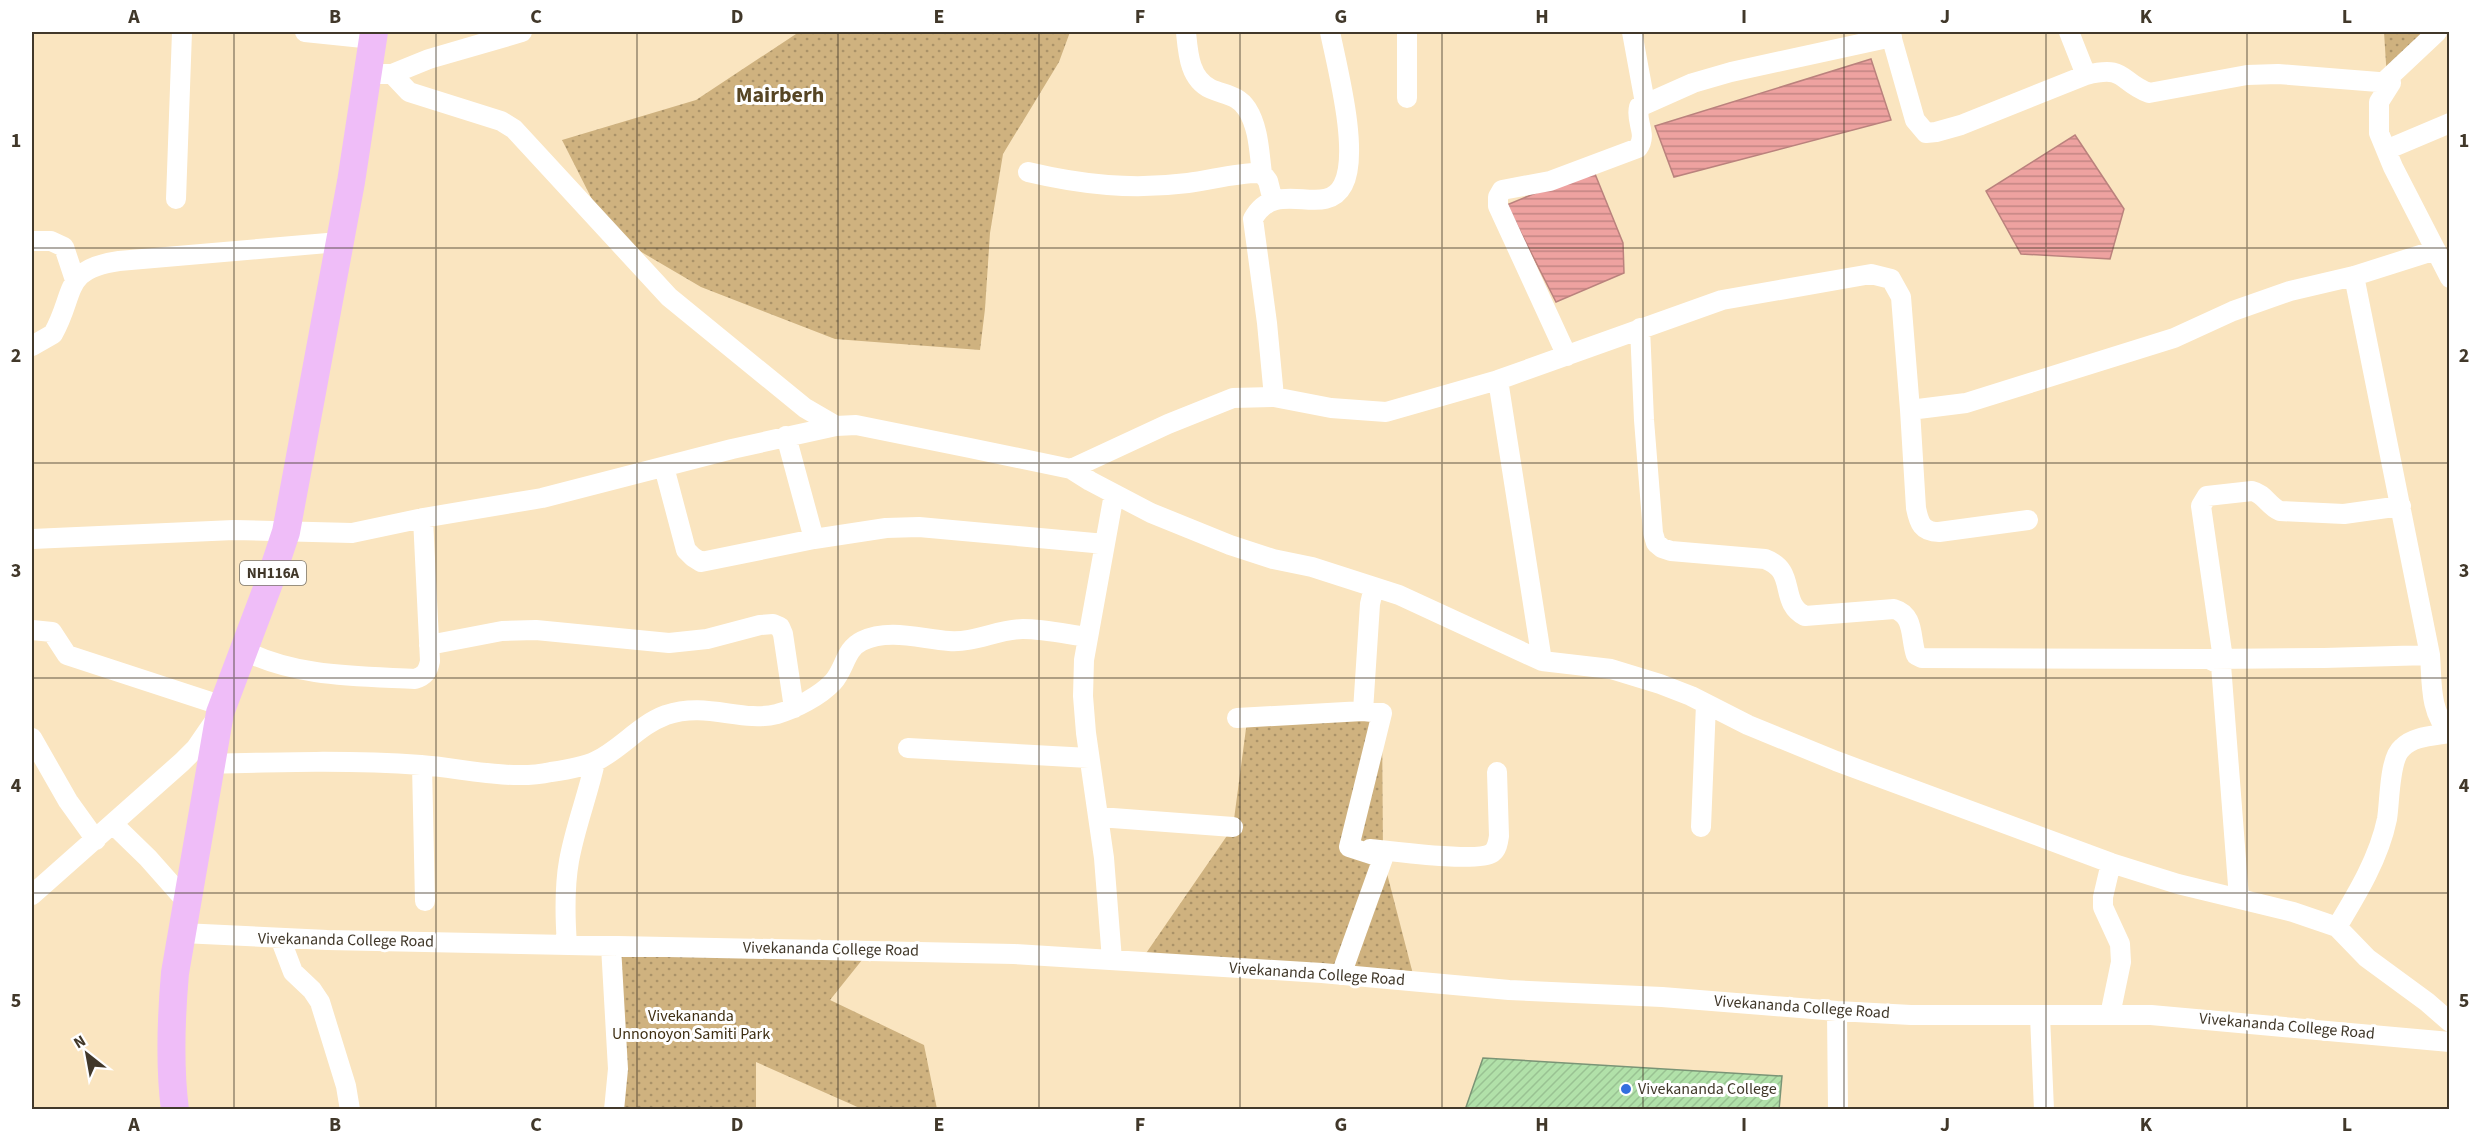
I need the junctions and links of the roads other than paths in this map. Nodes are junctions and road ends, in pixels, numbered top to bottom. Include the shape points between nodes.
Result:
1 (182, 32) edge
2 (305, 32) edge
3 (522, 32) edge
4 (1186, 32) edge
5 (1330, 32) edge
6 (1407, 32) edge
7 (1632, 32) edge
8 (2069, 32) edge
9 (2437, 32) edge
10 (1891, 34) edge
11 (374, 35) edge
12 (381, 74) junction
13 (2086, 75) junction
14 (2391, 83) junction
15 (1407, 98) dead end
16 (1645, 103) junction
17 (2450, 123) edge
18 (2386, 150) junction
19 (1028, 172) dead end
20 (1262, 173) junction
21 (176, 199) dead end
22 (1273, 201) junction
23 (32, 241) edge
24 (339, 242) junction
25 (2445, 265) edge
26 (2354, 276) junction
27 (75, 280) junction
28 (1640, 328) junction
29 (32, 346) edge
30 (1567, 356) junction
31 (1498, 380) junction
32 (1274, 397) junction
33 (1910, 410) junction
34 (836, 426) junction
35 (786, 436) junction
36 (664, 467) junction
37 (1071, 469) junction
38 (1114, 494) junction
39 (2401, 506) junction
40 (423, 518) junction
41 (2028, 520) dead end
42 (286, 532) junction
43 (32, 539) edge
44 (814, 539) junction
45 (1105, 544) junction
46 (1374, 587) junction
47 (32, 630) edge
48 (1088, 637) junction
49 (429, 645) junction
50 (243, 650) junction
51 (2430, 655) junction
52 (2216, 659) junction
53 (1542, 661) junction
54 (1706, 704) junction
55 (794, 708) junction
56 (221, 710) junction
57 (1363, 711) junction
58 (1237, 718) dead end
59 (2450, 732) edge
60 (32, 738) edge
61 (908, 748) dead end
62 (1089, 758) junction
63 (595, 762) junction
64 (212, 764) junction
65 (422, 765) junction
66 (1497, 772) dead end
67 (1099, 817) junction
68 (113, 824) junction
69 (1233, 827) dead end
70 (1701, 827) dead end
71 (96, 840) junction
72 (1349, 847) junction
73 (2111, 863) junction
74 (32, 895) edge
75 (2239, 898) junction
76 (426, 901) dead end
77 (187, 903) junction
78 (2337, 927) junction
79 (182, 933) junction
80 (280, 938) junction
81 (567, 945) junction
82 (611, 945) junction
83 (1112, 960) junction
84 (1341, 975) junction
85 (1837, 1011) junction
86 (2110, 1015) junction
87 (2040, 1016) junction
88 (2450, 1022) edge
89 (2450, 1042) edge
90 (175, 1110) edge
91 (350, 1110) edge
92 (614, 1110) edge
93 (1838, 1110) edge
94 (2044, 1110) edge

1 - 21 street
2 - 11 street
3 - 12 street
4 - 20 street via 1188,53 1200,82 1232,94 1246,108 1254,124
5 - 22 street via 1348,129 1349,166 1343,185 1324,200
6 - 15 street
7 - 16 street
8 - 13 street
9 - 14 street via 2387,79
10 - 13 street via 1915,120 1926,133 1960,125
10 - 16 street via 1731,72
11 - 12 highway, NH116A
12 - 24 highway, NH116A
12 - 34 street via 410,92 501,121 514,129 669,297 805,408
13 - 14 street via 2117,72 2150,93 2247,75
14 - 18 street via 2379,102 2379,133
16 - 30 street via 1637,113 1643,134 1638,148 1550,182 1502,190 1498,197 1498,206
17 - 18 street
18 - 25 street
19 - 20 street via 1096,186 1148,187
20 - 22 street
22 - 32 street via 1259,209 1253,219
23 - 27 street via 51,240 64,247
24 - 27 street via 103,263
24 - 42 highway, NH116A
25 - 26 street
26 - 33 street via 2290,291 2233,310 2174,338 1966,403
26 - 39 street
27 - 29 street via 53,334
28 - 30 street
28 - 33 street via 1722,300 1762,292 1871,274 1891,279 1901,297
28 - 52 street via 1653,533 1662,548 1776,563 1784,572 1791,603 1805,616 1902,611 1911,626 1916,655 1922,658
30 - 31 street
31 - 32 street via 1386,412 1331,408
31 - 53 street
32 - 37 street via 1233,398
33 - 41 street via 1916,508 1923,528 1939,532
34 - 35 street
34 - 37 street via 862,426
35 - 36 street
35 - 44 street
36 - 40 street via 542,498
36 - 44 street via 686,550 701,561
37 - 38 street
38 - 45 street
38 - 46 street via 1230,545
39 - 51 street
39 - 52 street via 2344,513 2280,511 2252,491 2207,496 2201,506
40 - 42 street via 352,533
40 - 49 street
42 - 43 street via 234,530
42 - 50 highway, NH116A
44 - 45 street via 919,527
45 - 48 street
46 - 53 street via 1430,608
46 - 57 street
47 - 56 street via 52,632 67,655
48 - 55 street via 1023,629 970,640 909,635 863,640 852,647 833,682
48 - 62 street via 1083,696
49 - 50 street via 428,669 415,679 337,675 261,659
49 - 55 street via 483,633 536,630 669,643 774,624 783,634
50 - 56 highway, NH116A
51 - 52 street
51 - 59 street via 2434,704
52 - 75 street via 2224,672
53 - 54 street via 1611,669
54 - 70 street
54 - 73 street via 1836,761
55 - 63 street via 749,716 685,710 649,724
56 - 64 highway, NH116A
56 - 68 street via 196,748
57 - 58 street
57 - 72 street via 1382,713
59 - 78 street via 2409,742 2400,749 2394,760 2386,820 2376,853
60 - 71 street
61 - 62 street
62 - 67 street
63 - 65 street via 548,773 504,774
63 - 81 street via 569,860
64 - 65 street via 324,761
64 - 77 highway, NH116A
65 - 76 street
66 - 72 street via 1499,836 1492,853 1452,856
67 - 69 street
67 - 83 street
68 - 71 street
68 - 77 street
71 - 74 street
72 - 84 street via 1383,858
73 - 75 street
73 - 86 street via 2103,907 2120,944 2121,962
75 - 78 street
77 - 79 highway, NH116A
78 - 88 street via 2367,958
79 - 80 street, Vivekananda College Road
79 - 90 highway, NH116A via 172,1013
80 - 81 street, Vivekananda College Road
80 - 91 street via 293,972 320,1002
81 - 82 street, Vivekananda College Road
82 - 83 street, Vivekananda College Road via 1014,954
82 - 92 street via 618,1069
83 - 84 street, Vivekananda College Road
84 - 85 street, Vivekananda College Road
85 - 87 street, Vivekananda College Road
85 - 93 street
86 - 87 street, Vivekananda College Road
86 - 89 street, Vivekananda College Road via 2182,1017
87 - 94 street

